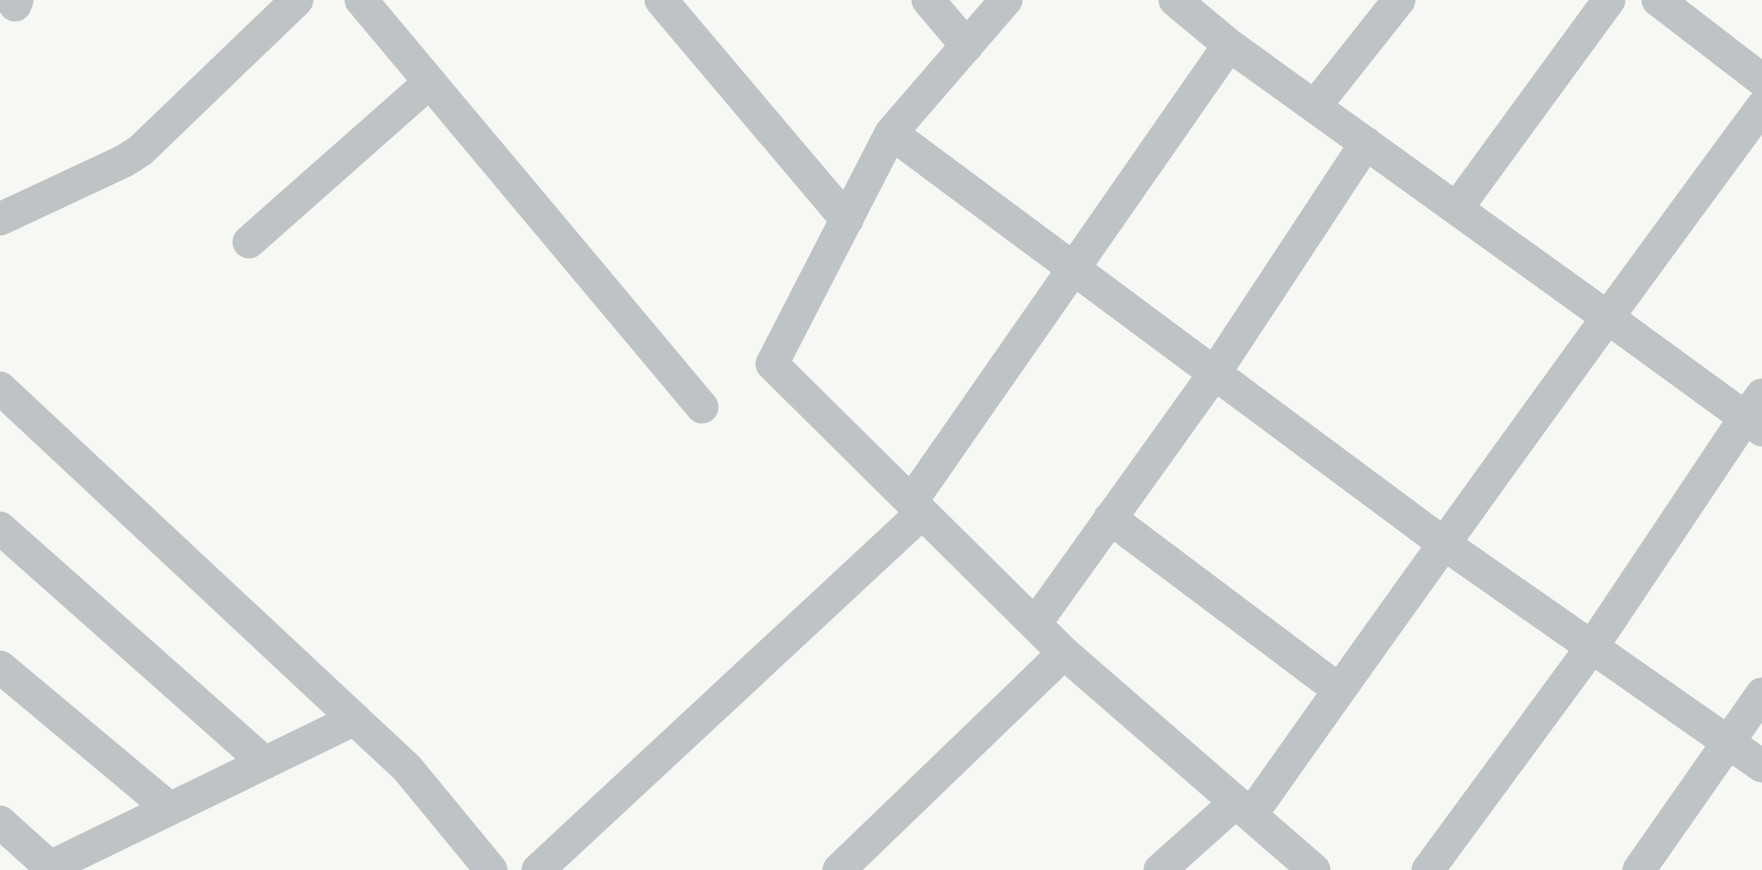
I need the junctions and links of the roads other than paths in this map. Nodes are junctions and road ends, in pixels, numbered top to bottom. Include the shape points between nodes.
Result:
1 (297, 0) edge
2 (361, 0) edge
3 (661, 0) edge
4 (928, 0) edge
5 (1006, 0) edge
6 (1175, 0) edge
7 (1399, 0) edge
8 (1610, 0) edge
9 (1658, 0) edge
10 (1229, 45) junction
11 (967, 46) junction
12 (1762, 80) edge
13 (430, 82) junction
14 (1315, 106) junction
15 (1762, 107) edge
16 (891, 133) junction
17 (1366, 143) junction
18 (1457, 208) junction
19 (0, 219) edge
20 (847, 220) junction
21 (249, 242) dead end
22 (1072, 268) junction
23 (1607, 317) junction
24 (1214, 374) junction
25 (0, 388) edge
26 (702, 407) dead end
27 (1756, 414) edge
28 (917, 507) junction
29 (1110, 518) junction
30 (0, 528) edge
31 (1443, 543) junction
32 (1035, 624) junction
33 (1592, 647) junction
34 (1064, 653) junction
35 (0, 667) edge
36 (1339, 690) junction
37 (1762, 694) edge
38 (355, 719) junction
39 (1728, 742) junction
40 (265, 763) junction
41 (1762, 766) edge
42 (1243, 808) junction
43 (170, 809) junction
44 (0, 822) edge
45 (491, 870) edge
46 (538, 870) edge
47 (839, 870) edge
48 (1160, 870) edge
49 (1314, 870) edge
50 (1428, 870) edge
51 (1639, 870) edge

1 - 19 street via 140,151
2 - 13 street
3 - 20 street
4 - 11 street
5 - 11 street
6 - 10 street
7 - 14 street
8 - 18 street
9 - 12 street
10 - 14 street
10 - 22 street
11 - 16 street
13 - 21 street
13 - 26 street
14 - 17 street
15 - 23 street
16 - 20 street
16 - 22 street
17 - 18 street
17 - 24 street
18 - 23 street
20 - 28 street via 772,364
22 - 24 street
22 - 28 street
23 - 27 street
23 - 31 street
24 - 29 street
24 - 31 street
25 - 38 street
27 - 33 street
28 - 32 street
28 - 46 street
29 - 32 street
29 - 36 street
30 - 40 street
31 - 33 street
31 - 36 street
32 - 34 street
33 - 39 street
33 - 50 street
34 - 42 street
34 - 47 street
35 - 43 street
36 - 42 street
37 - 39 street
38 - 40 street
38 - 45 street via 407,768
39 - 41 street
39 - 51 street
40 - 43 street
42 - 48 street
42 - 49 street
43 - 44 street via 50,867

